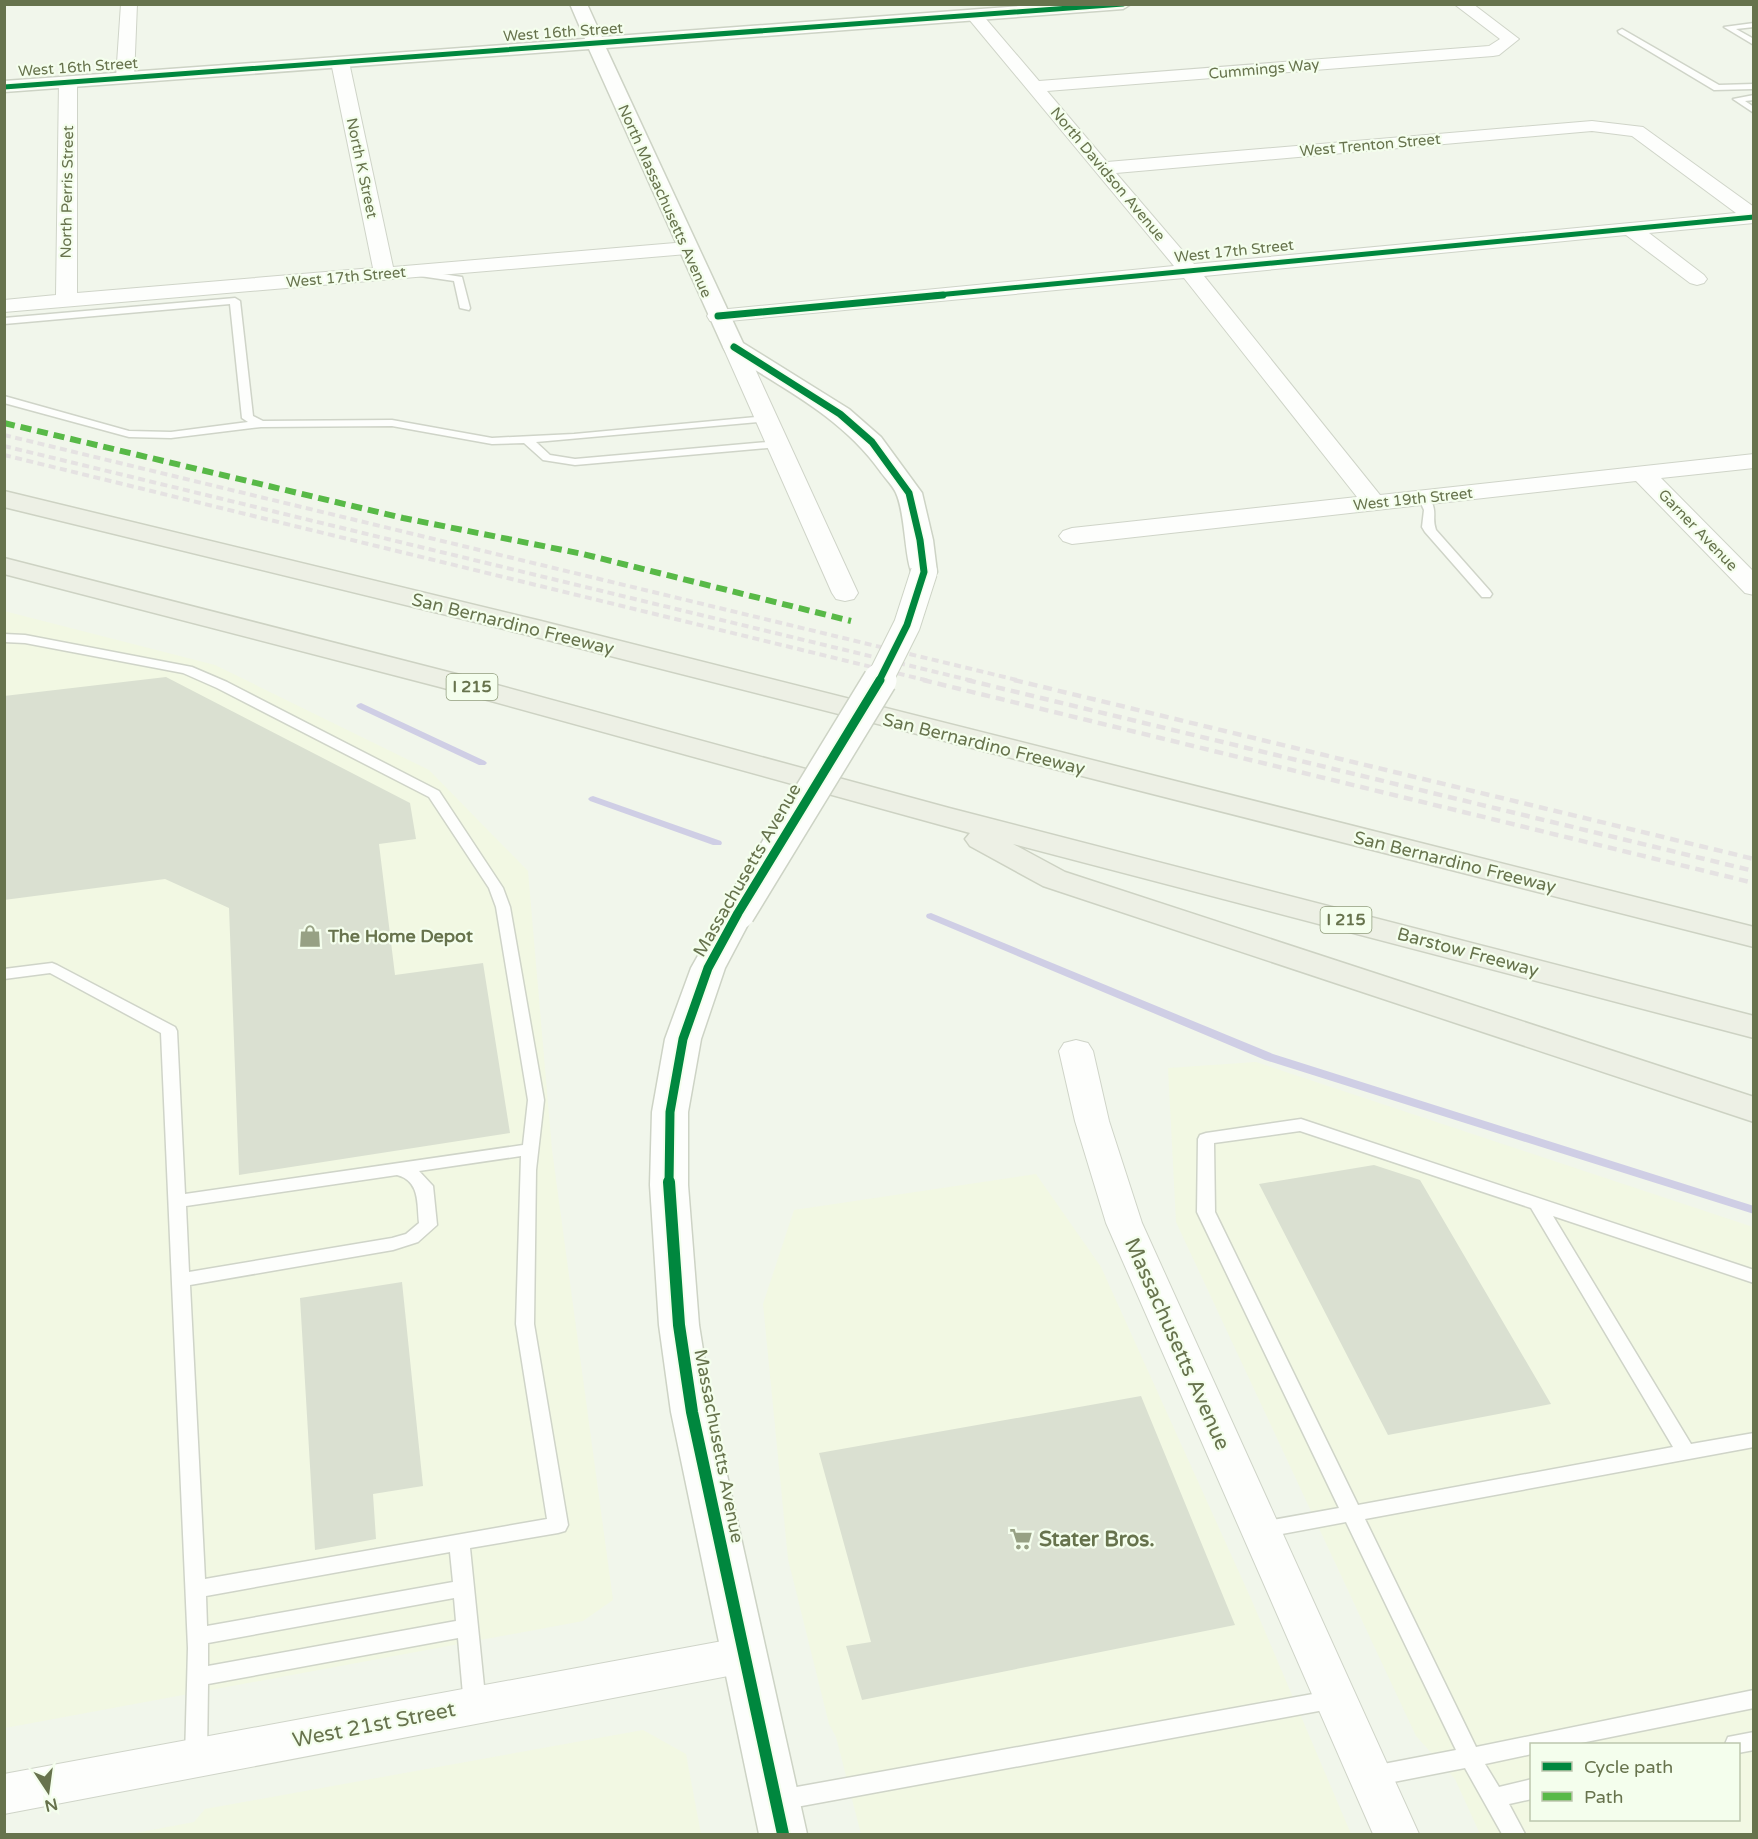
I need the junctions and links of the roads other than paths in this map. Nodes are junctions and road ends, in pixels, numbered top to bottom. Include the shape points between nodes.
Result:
1 (129, 4) edge
2 (578, 4) edge
3 (1123, 4) edge
4 (1461, 4) edge
5 (975, 15) junction
6 (1754, 26) edge
7 (1622, 31) dead end
8 (1754, 43) edge
9 (595, 45) junction
10 (340, 62) junction
11 (125, 78) junction
12 (68, 82) junction
13 (1754, 86) edge
14 (4, 87) edge
15 (1034, 87) junction
16 (1754, 98) edge
17 (1754, 111) edge
18 (1103, 168) junction
19 (1754, 217) edge
20 (1629, 228) junction
21 (687, 248) junction
22 (406, 271) junction
23 (1189, 271) junction
24 (384, 273) junction
25 (1697, 279) dead end
26 (66, 301) junction
27 (4, 306) edge
28 (465, 308) dead end
29 (717, 316) junction
30 (4, 321) edge
31 (734, 347) junction
32 (4, 399) edge
33 (766, 419) junction
34 (261, 424) junction
35 (528, 441) junction
36 (778, 444) junction
37 (1754, 461) edge
38 (1642, 473) junction
39 (1424, 497) junction
40 (4, 499) edge
41 (1374, 503) junction
42 (1072, 536) dead end
43 (4, 566) edge
44 (1754, 587) edge
45 (845, 593) dead end
46 (1486, 594) dead end
47 (4, 638) edge
48 (938, 815) junction
49 (1754, 937) edge
50 (4, 974) edge
51 (1754, 1027) edge
52 (1076, 1051) dead end
53 (1754, 1110) edge
54 (531, 1149) junction
55 (397, 1169) junction
56 (177, 1201) junction
57 (1537, 1204) junction
58 (1754, 1276) edge
59 (181, 1280) junction
60 (1754, 1440) edge
61 (1686, 1453) junction
62 (1352, 1514) junction
63 (1260, 1530) junction
64 (459, 1542) junction
65 (464, 1588) junction
66 (196, 1589) junction
67 (467, 1628) junction
68 (198, 1636) junction
69 (744, 1655) junction
70 (198, 1677) junction
71 (1335, 1699) junction
72 (1754, 1700) edge
73 (475, 1706) junction
74 (1542, 1743) edge
75 (1530, 1745) edge
76 (1470, 1757) junction
77 (196, 1758) junction
78 (1370, 1777) junction
79 (1530, 1789) edge
80 (4, 1794) edge
81 (1493, 1798) junction
82 (779, 1817) edge
83 (1396, 1834) edge
84 (1514, 1834) edge

1 - 11 street
2 - 9 street, North Massachusetts Avenue
3 - 5 street, West 16th Street
4 - 15 street, Cummings Way via 1511,39 1493,51
5 - 9 street, West 16th Street
5 - 15 street, North Davidson Avenue
6 - 8 lane via 1728,27
7 - 13 lane via 1717,88
9 - 10 street, West 16th Street
9 - 21 street, North Massachusetts Avenue
10 - 11 street, West 16th Street
10 - 24 street, North K Street
11 - 12 street, West 16th Street
12 - 14 street, West 16th Street
12 - 26 street, North Perris Street
15 - 18 street, North Davidson Avenue
16 - 17 lane via 1737,99
18 - 19 street, West Trenton Street via 1592,126 1637,131
18 - 23 street, North Davidson Avenue
19 - 20 street, West 17th Street
20 - 23 street, West 17th Street
20 - 25 street
21 - 22 street, West 17th Street
21 - 29 street, North Massachusetts Avenue
22 - 24 street, West 17th Street
22 - 28 lane via 458,279
23 - 29 street, West 17th Street
23 - 41 street, North Davidson Avenue
24 - 26 street, West 17th Street
26 - 27 street, West 17th Street
29 - 31 street, North Massachusetts Avenue
30 - 34 lane via 235,301 248,418
31 - 33 street, North Massachusetts Avenue
31 - 69 street, Massachusetts Avenue, bridge via 840,414 872,442 909,493 924,572 907,625 882,677 708,968 683,1039 670,1112 669,1185 680,1325 692,1412
32 - 34 lane via 129,434 171,435
33 - 35 lane
33 - 36 street, North Massachusetts Avenue
34 - 35 lane via 392,423 492,441
35 - 36 lane via 547,458 575,462
36 - 45 street, North Massachusetts Avenue
37 - 38 street, West 19th Street
38 - 39 street, West 19th Street
38 - 44 street, Garner Avenue
39 - 41 street, West 19th Street
39 - 46 lane via 1430,510 1431,532
40 - 49 highway, San Bernardino Freeway via 542,630
41 - 42 street, West 19th Street
43 - 48 highway, I 215 via 462,684
47 - 54 lane via 187,670 434,794 496,888 503,907 536,1100
48 - 51 highway, Barstow Freeway / I 215
48 - 53 highway via 1054,879
50 - 56 lane via 52,968 169,1031
52 - 63 street, Massachusetts Avenue via 1092,1121 1124,1223
54 - 55 lane
54 - 64 lane via 525,1324 558,1525
55 - 56 lane
55 - 59 lane via 411,1173 424,1186 428,1225 412,1238
56 - 59 lane
57 - 58 lane
57 - 61 lane
57 - 62 lane via 1301,1125 1206,1139 1206,1212
59 - 66 lane
60 - 61 lane
61 - 62 lane
62 - 63 lane
62 - 76 lane
63 - 71 street, Massachusetts Avenue
64 - 65 lane
64 - 66 lane
65 - 67 lane
65 - 68 lane
66 - 68 lane
67 - 70 lane
67 - 73 lane
68 - 70 lane
69 - 73 street, West 21st Street
69 - 82 street, Massachusetts Avenue
70 - 77 lane
71 - 78 street, Massachusetts Avenue
71 - 82 lane
72 - 74 lane
73 - 77 street, West 21st Street
75 - 76 lane
76 - 78 lane
76 - 81 lane
77 - 80 street, West 21st Street
78 - 83 street, Massachusetts Avenue
79 - 81 lane
81 - 84 lane

